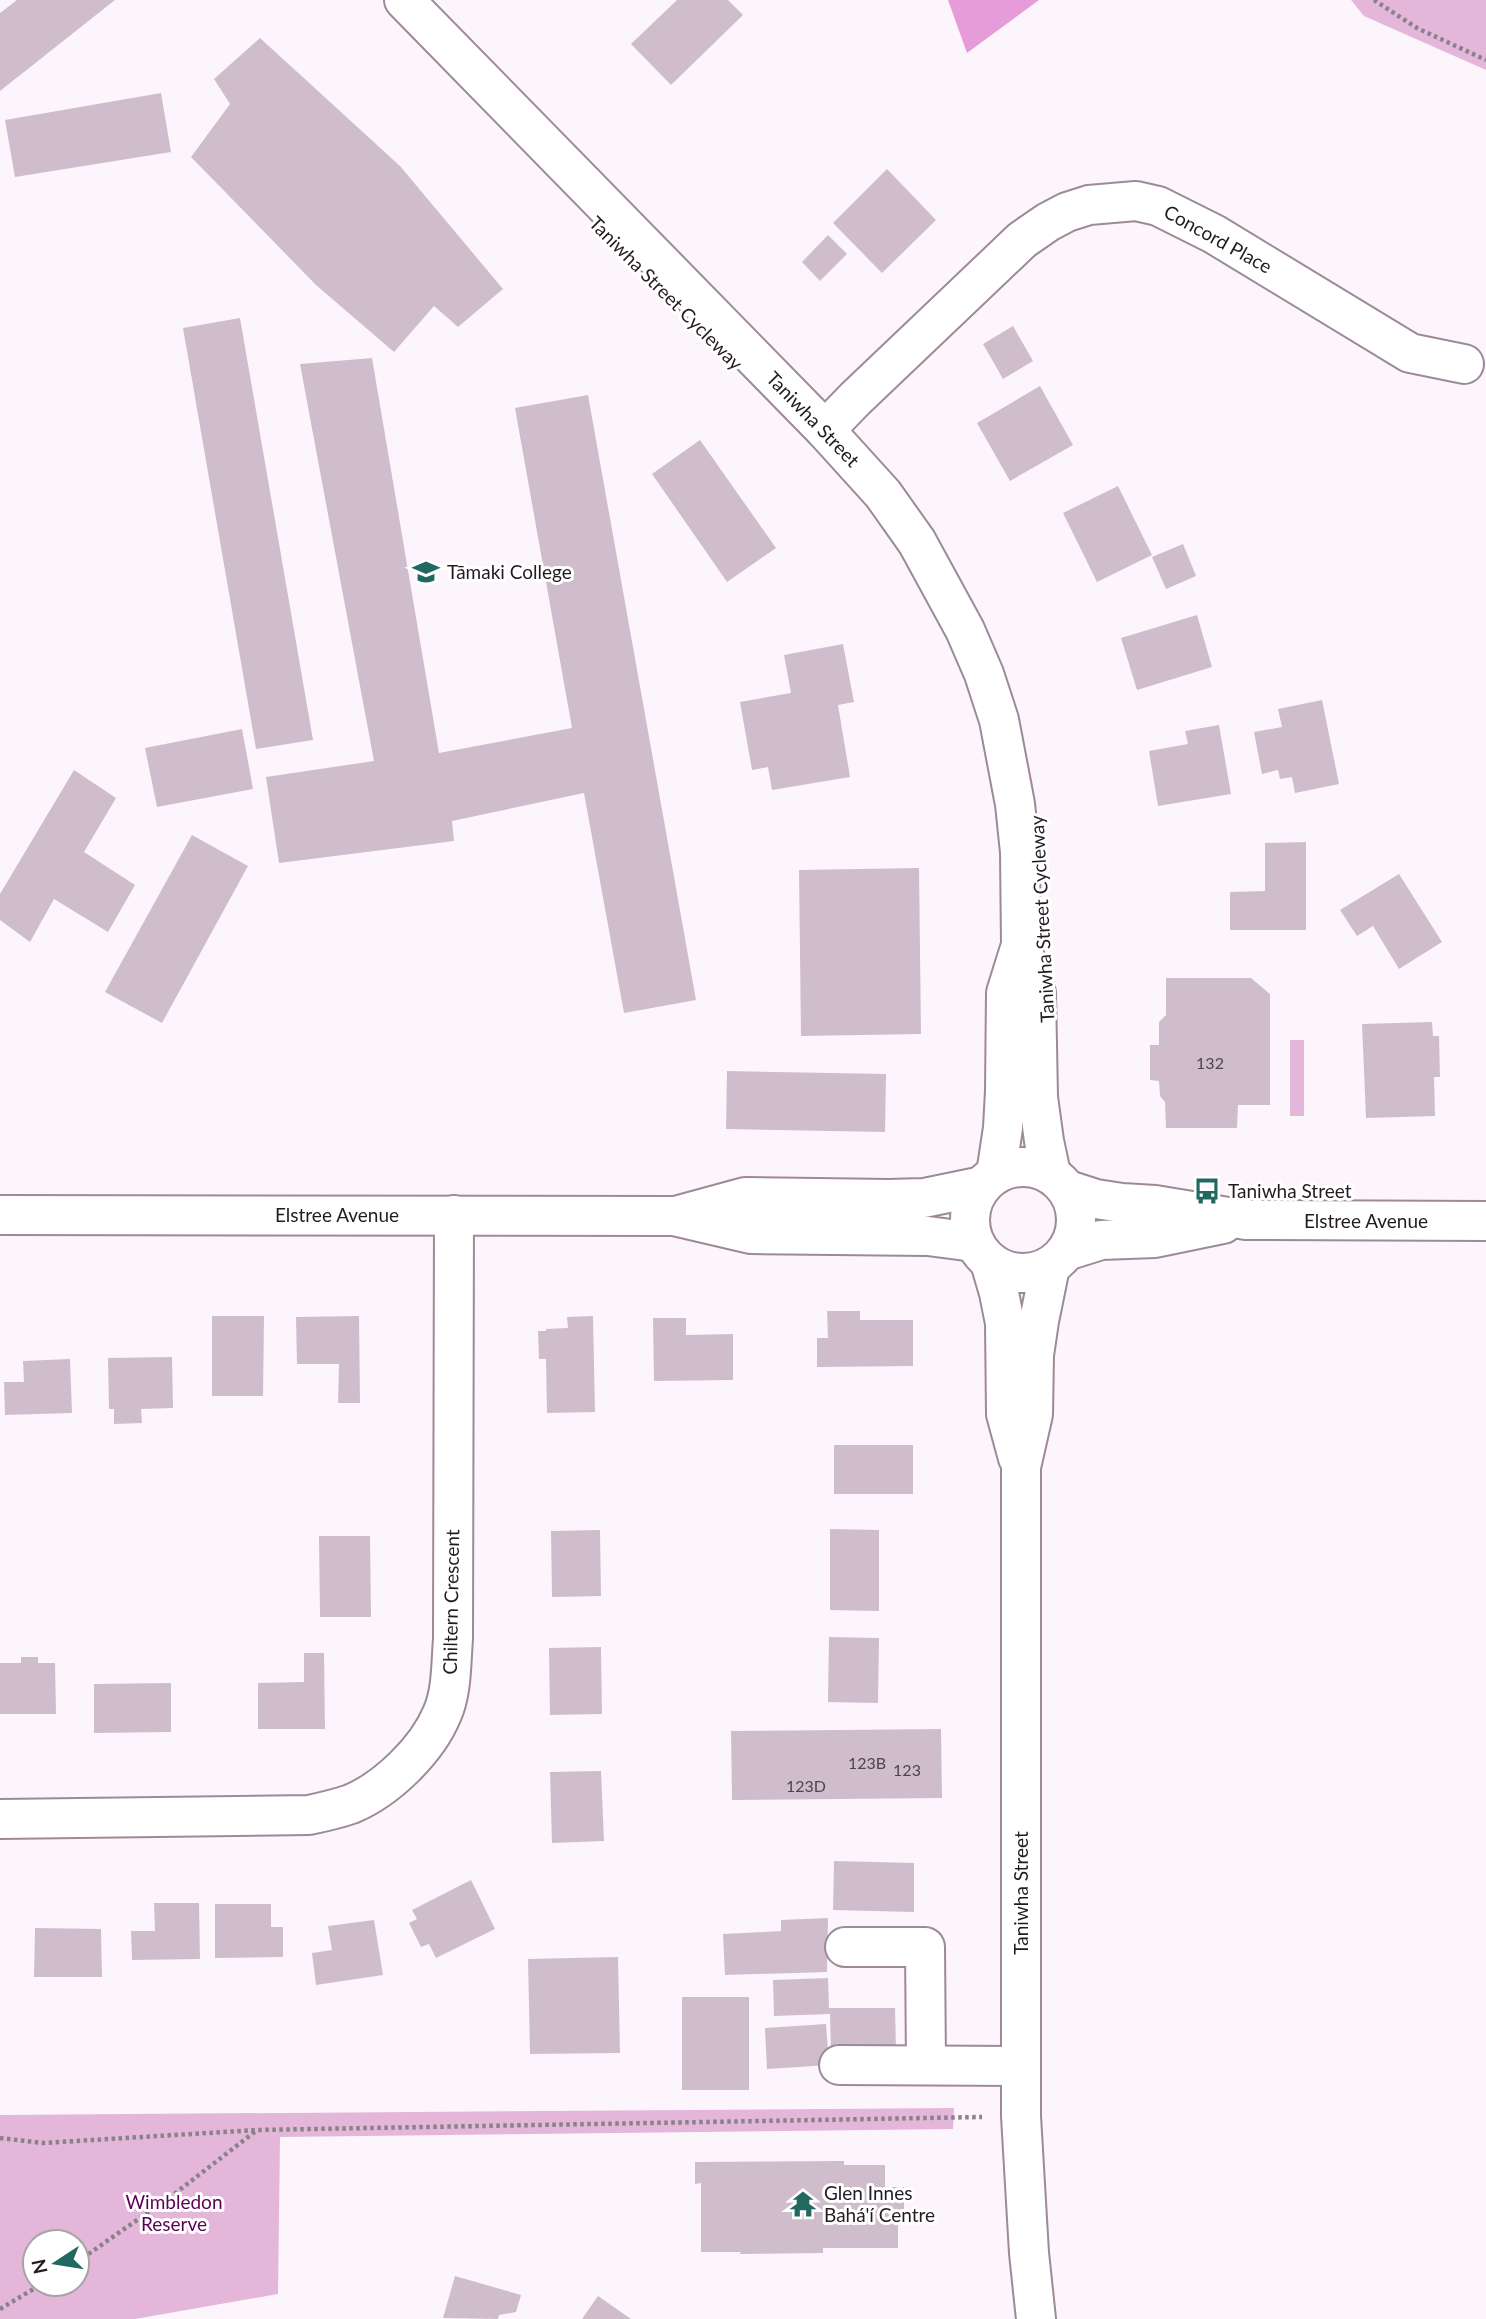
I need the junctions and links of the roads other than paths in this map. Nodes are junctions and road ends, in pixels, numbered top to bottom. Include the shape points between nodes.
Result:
1 (404, 0) edge
2 (1464, 363) dead end
3 (825, 430) junction
4 (1021, 945) junction
5 (989, 1180) junction
6 (1060, 1182) junction
7 (0, 1215) edge
8 (454, 1215) junction
9 (674, 1216) junction
10 (1246, 1220) junction
11 (1486, 1221) edge
12 (982, 1252) junction
13 (1059, 1258) junction
14 (1021, 1467) junction
15 (0, 1819) edge
16 (845, 1947) dead end
17 (839, 2065) dead end
18 (926, 2065) junction
19 (1020, 2066) junction
20 (1036, 2319) edge

1 - 3 street, Taniwha Street
2 - 3 street, Concord Place via 1410,353 1214,234 1158,206 1115,201 1067,212 1021,240
3 - 4 street, Taniwha Street via 883,494 917,542 984,674 999,720 1015,804
4 - 5 street, Taniwha Street via 1006,993 1003,1128
4 - 6 street, Taniwha Street via 1036,993 1038,1097 1044,1141
5 - 6 street via 1023,1166 1038,1168
5 - 9 street, Elstree Avenue via 923,1198 745,1197
5 - 12 street via 974,1198 971,1213 970,1227
6 - 10 street, Elstree Avenue via 1097,1199
6 - 13 street via 1075,1205 1077,1220 1075,1236
7 - 8 street, Elstree Avenue
8 - 9 street, Elstree Avenue
8 - 15 street, Chiltern Crescent via 453,1639 443,1713 420,1751 362,1798 309,1815
9 - 12 street, Elstree Avenue via 751,1234 928,1236
10 - 11 street, Elstree Avenue
10 - 13 street, Elstree Avenue via 1154,1238 1101,1240
12 - 13 street via 1004,1270 1019,1274 1035,1273
12 - 14 street, Taniwha Street via 999,1293 1005,1323 1006,1414
13 - 14 street, Taniwha Street via 1039,1321 1033,1414
14 - 19 street, Taniwha Street
16 - 18 street via 925,1947
17 - 18 street
18 - 19 street
19 - 20 street, Taniwha Street

